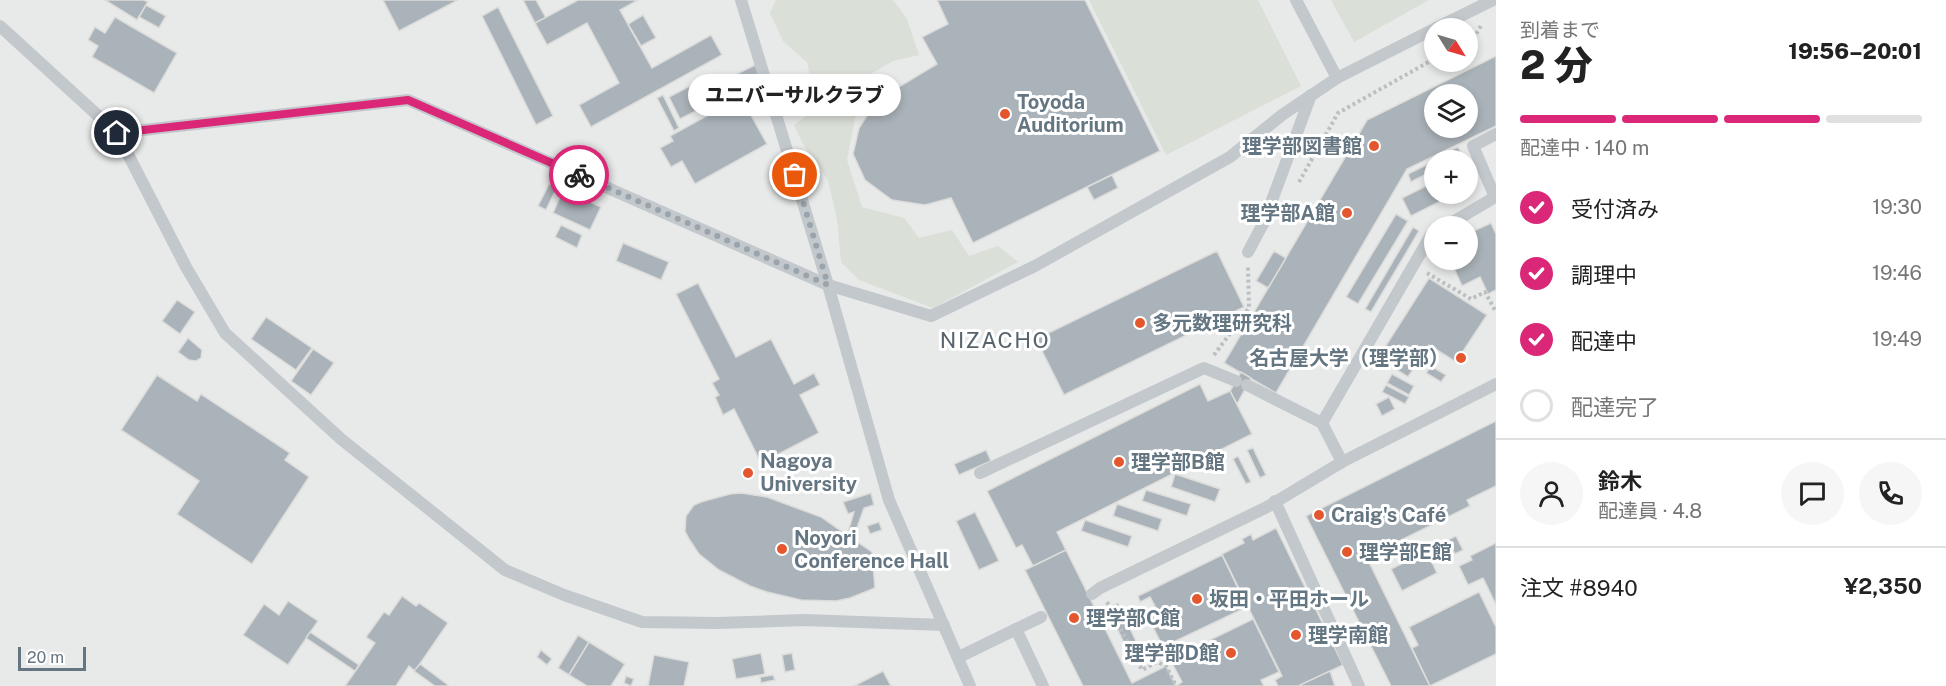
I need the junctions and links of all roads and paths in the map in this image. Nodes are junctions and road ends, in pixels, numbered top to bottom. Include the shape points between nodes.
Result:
1 (741, 0) edge
2 (1296, 0) edge
3 (1492, 0) edge
4 (1457, 18) edge
5 (0, 26) edge
6 (1424, 34) edge
7 (1424, 65) edge
8 (1337, 78) junction
9 (1311, 95) junction
10 (117, 133) junction
11 (1496, 134) edge
12 (1294, 191) dead end
13 (1463, 216) edge
14 (1424, 247) edge
15 (1248, 252) joint
16 (1414, 265) junction
17 (828, 285) junction
18 (1496, 312) edge
19 (1204, 368) junction
20 (1496, 384) edge
21 (1322, 423) junction
22 (1342, 462) junction
23 (980, 473) dead end
24 (1275, 501) junction
25 (1096, 591) joint
26 (1041, 617) dead end
27 (944, 625) junction
28 (1016, 629) junction
29 (958, 657) junction
30 (970, 686) edge
31 (1043, 686) edge
32 (1176, 686) edge
33 (1359, 686) edge

1 - 17 lane
2 - 8 lane
3 - 4 lane
5 - 10 lane
6 - 8 lane
7 - 12 path via 1338,113
8 - 9 lane
9 - 15 lane via 1264,222
9 - 17 lane via 1230,157 1035,266 931,316
10 - 17 lane via 408,100
10 - 27 lane via 225,333 341,439 505,570 642,622 804,620
11 - 13 lane via 1473,146 1495,197
14 - 16 lane
15 - 19 path via 1249,308
16 - 18 path via 1471,299 1485,292
16 - 21 lane
17 - 27 lane via 889,500
19 - 21 lane
19 - 23 lane
20 - 22 lane
21 - 22 lane
22 - 24 lane
24 - 25 lane
24 - 33 lane
25 - 32 path via 1142,670 1158,662 1166,666
26 - 28 lane
27 - 29 lane
28 - 29 lane
28 - 31 lane
29 - 30 lane

